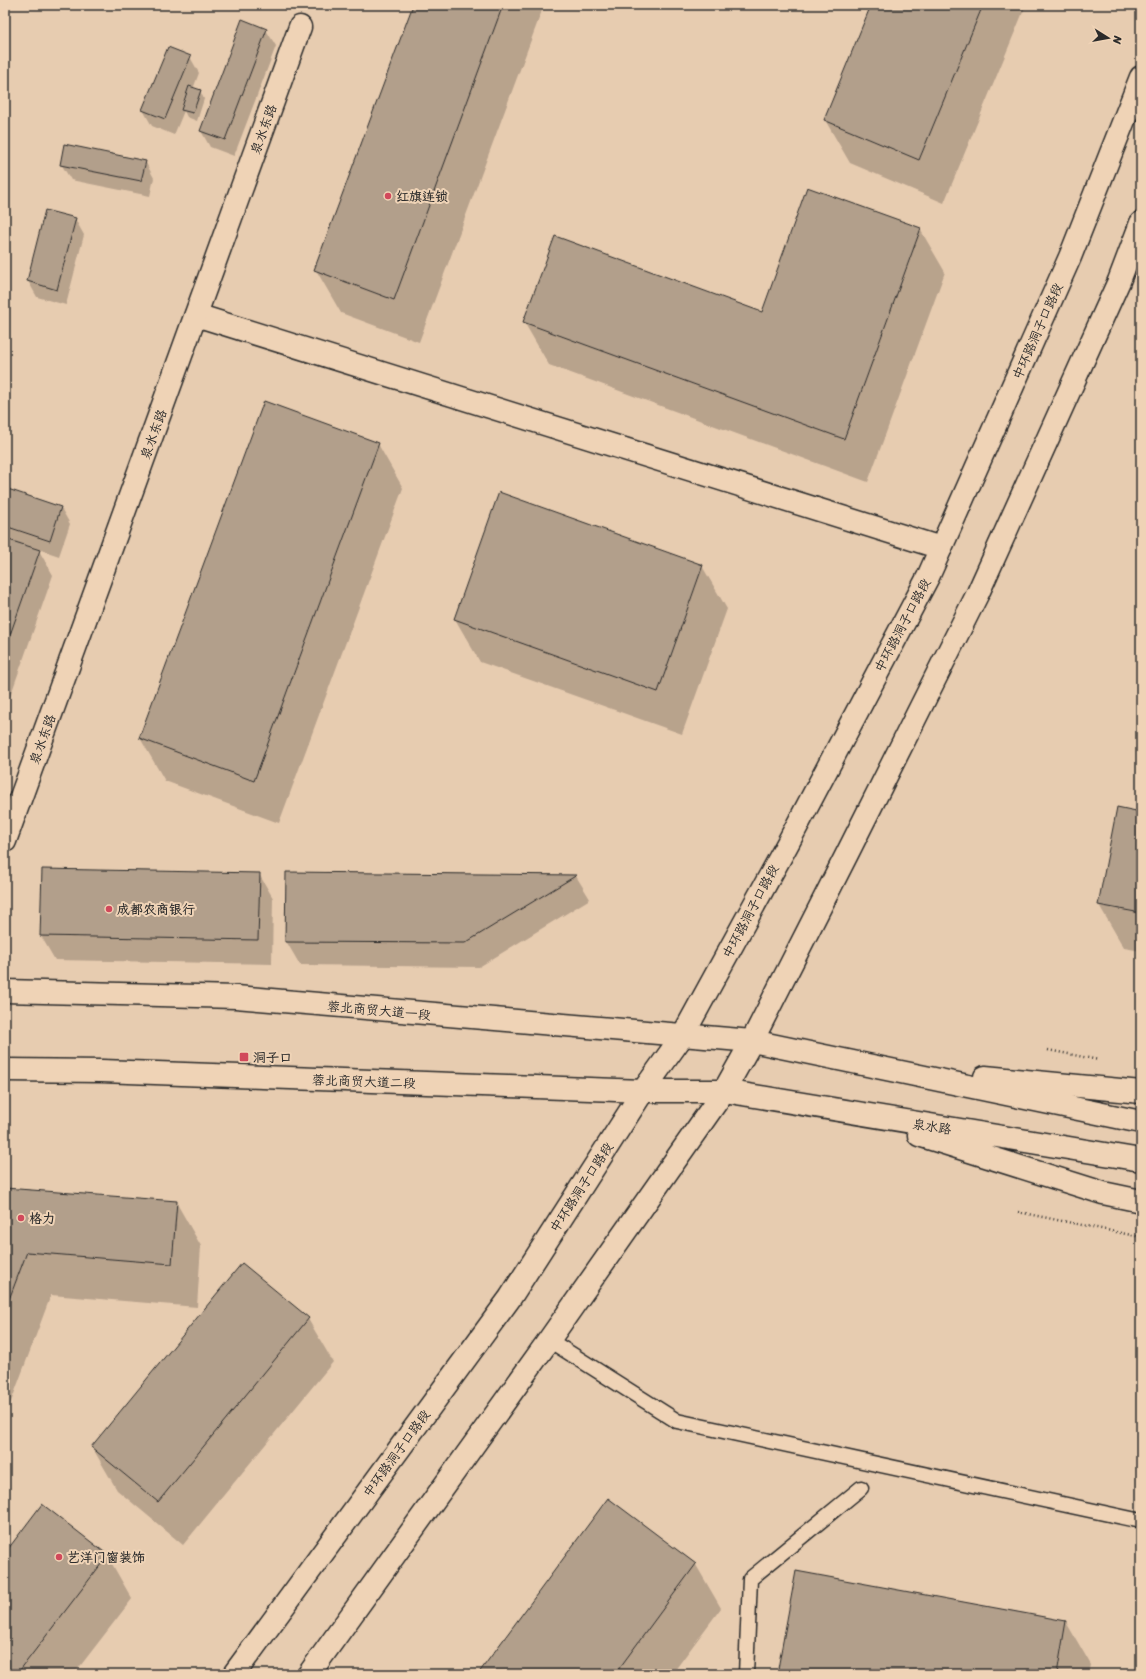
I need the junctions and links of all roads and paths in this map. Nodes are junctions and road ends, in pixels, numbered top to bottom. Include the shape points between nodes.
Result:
1 (300, 27) dead end
2 (1141, 77) edge
3 (1141, 223) edge
4 (196, 315) junction
5 (941, 548) junction
6 (5, 841) edge
7 (5, 991) edge
8 (683, 1035) junction
9 (752, 1041) junction
10 (1048, 1050) dead end
11 (1102, 1060) dead end
12 (871, 1066) junction
13 (5, 1070) edge
14 (643, 1090) junction
15 (724, 1091) junction
16 (1141, 1092) edge
17 (851, 1113) junction
18 (1134, 1120) edge
19 (1132, 1158) edge
20 (1141, 1201) edge
21 (1018, 1212) dead end
22 (1141, 1237) edge
23 (549, 1340) junction
24 (861, 1488) dead end
25 (1141, 1520) edge
26 (234, 1674) edge
27 (309, 1674) edge
28 (746, 1674) edge

1 - 4 main road, 泉水东路
2 - 5 main road, 中环路洞子口路段 via 1070,257
3 - 9 main road via 1119,281 978,593
4 - 5 main road
4 - 6 main road, 泉水东路
5 - 8 main road, 中环路洞子口路段 via 928,577
7 - 8 main road, 蓉北商贸大道一段 via 236,997
8 - 9 main road, 蓉北商贸大道一段
8 - 14 main road, 中环路洞子口路段
9 - 12 main road, 蓉北商贸大道一段
9 - 15 main road
10 - 11 path
12 - 16 main road
12 - 18 main road
13 - 14 main road, 蓉北商贸大道二段 via 102,1071
14 - 15 main road, 蓉北商贸大道二段
14 - 26 main road, 中环路洞子口路段 via 510,1298
15 - 17 main road, 泉水路
15 - 23 main road
17 - 19 main road, 泉水路
17 - 20 main road via 1103,1193
21 - 22 path
23 - 25 lane via 677,1421
23 - 27 main road
24 - 28 lane via 750,1579

